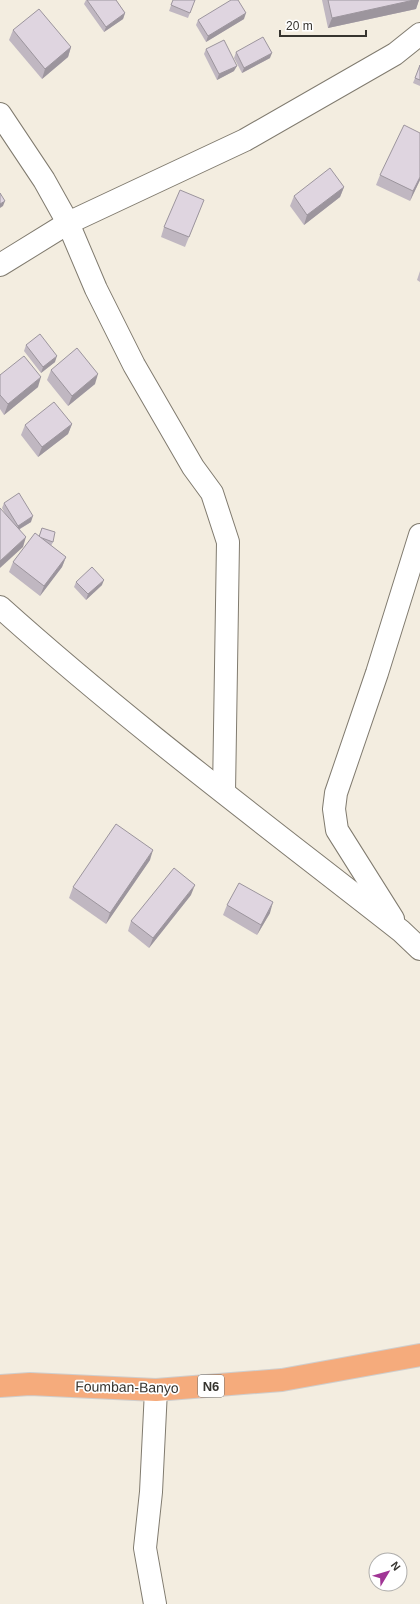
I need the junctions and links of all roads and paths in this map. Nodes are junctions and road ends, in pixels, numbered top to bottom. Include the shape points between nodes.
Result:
1 (420, 34) edge
2 (0, 114) edge
3 (68, 223) junction
4 (0, 265) edge
5 (420, 535) edge
6 (0, 607) edge
7 (224, 792) junction
8 (401, 931) junction
9 (420, 949) edge
10 (420, 1355) edge
11 (0, 1386) edge
12 (156, 1390) junction
13 (155, 1604) edge

1 - 3 street via 395,54 245,140
2 - 3 street via 44,180
3 - 4 street
3 - 7 street via 96,289 134,365 193,467 212,493 228,542
5 - 8 street via 377,673 336,792 334,809 337,830
6 - 7 street via 108,700
7 - 8 street
8 - 9 street
10 - 12 highway, Foumban-Banyo / N6 via 282,1380
11 - 12 highway, Foumban-Banyo / N6 via 30,1384
12 - 13 street via 151,1492 145,1548

